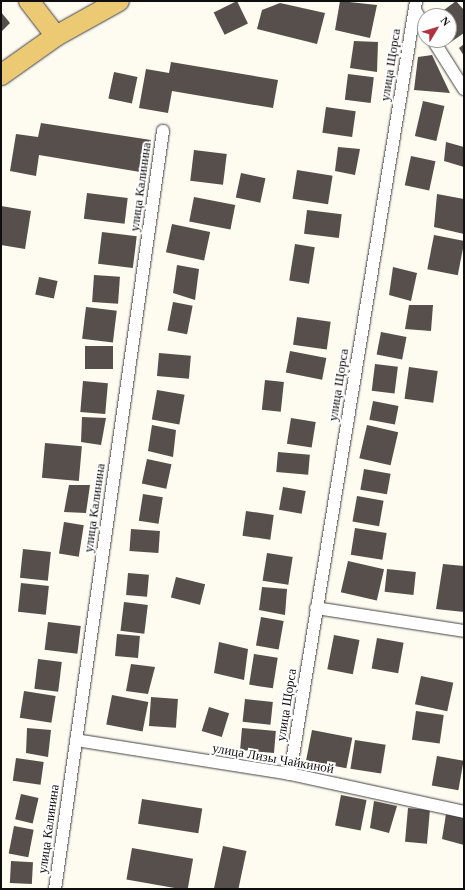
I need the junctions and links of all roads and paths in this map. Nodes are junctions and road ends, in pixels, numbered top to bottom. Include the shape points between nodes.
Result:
1 (29, 1) edge
2 (119, 1) edge
3 (415, 6) edge
4 (56, 36) junction
5 (438, 48) edge
6 (1, 75) edge
7 (464, 89) edge
8 (163, 131) dead end
9 (316, 608) junction
10 (464, 632) edge
11 (76, 740) junction
12 (290, 774) junction
13 (464, 812) edge
14 (55, 889) edge

1 - 4 main road
2 - 4 main road
3 - 9 street, улица Щорса
4 - 6 main road
5 - 7 street
8 - 11 street, улица Калинина
9 - 10 street
9 - 12 street, улица Щорса
11 - 12 street, улица Лизы Чайкиной
11 - 14 street, улица Калинина
12 - 13 street, улица Лизы Чайкиной

